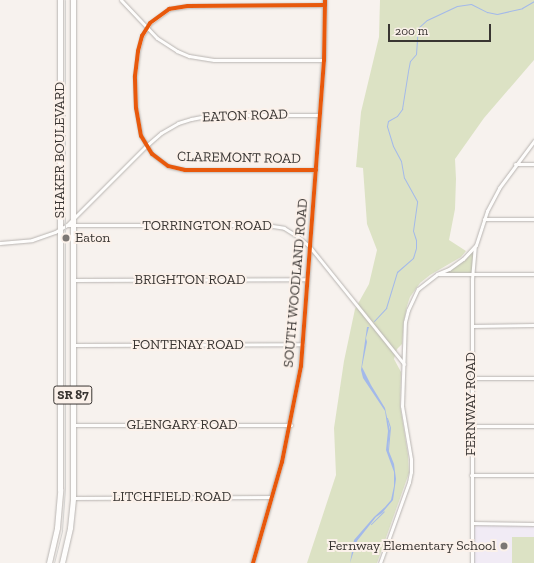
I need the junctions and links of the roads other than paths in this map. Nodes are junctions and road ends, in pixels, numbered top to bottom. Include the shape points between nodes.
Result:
1 (60, 0) edge
2 (73, 0) edge
3 (121, 0) edge
4 (326, 0) edge
5 (325, 5) junction
6 (146, 28) junction
7 (324, 60) junction
8 (320, 115) junction
9 (534, 141) edge
10 (146, 146) junction
11 (515, 164) junction
12 (534, 164) edge
13 (316, 170) junction
14 (73, 219) junction
15 (484, 219) junction
16 (534, 219) edge
17 (70, 225) junction
18 (60, 228) junction
19 (0, 243) edge
20 (476, 246) junction
21 (310, 247) junction
22 (437, 274) junction
23 (472, 274) junction
24 (534, 274) edge
25 (72, 280) junction
26 (307, 280) junction
27 (534, 325) edge
28 (472, 326) junction
29 (303, 344) junction
30 (73, 345) junction
31 (404, 364) junction
32 (471, 378) junction
33 (534, 378) edge
34 (73, 425) junction
35 (291, 425) junction
36 (472, 426) junction
37 (534, 426) edge
38 (472, 475) junction
39 (534, 475) edge
40 (272, 497) junction
41 (73, 498) junction
42 (472, 523) junction
43 (534, 524) edge
44 (381, 562) edge
45 (49, 563) edge
46 (62, 563) edge
47 (253, 563) edge
48 (472, 563) edge

1 - 18 main road, SHAKER BOULEVARD / SR 87
2 - 14 main road, SHAKER BOULEVARD / SR 87
3 - 6 street
4 - 5 street, SOUTH WOODLAND ROAD
5 - 6 street via 183,6 166,11
5 - 7 street, SOUTH WOODLAND ROAD
6 - 7 street via 170,47 195,58
6 - 10 street via 139,46 135,85 139,130
7 - 8 street, SOUTH WOODLAND ROAD
8 - 10 street, EATON ROAD via 198,117 172,126
8 - 13 street, SOUTH WOODLAND ROAD
9 - 11 street, FERNWAY ROAD
10 - 13 street, CLAREMONT ROAD via 163,164 180,170
10 - 14 street, EATON ROAD
11 - 12 street
11 - 15 street, FERNWAY ROAD via 498,188
13 - 21 street, SOUTH WOODLAND ROAD
14 - 17 main road, SHAKER BOULEVARD / SR 87
15 - 16 street
15 - 20 street, FERNWAY ROAD
17 - 18 street
17 - 21 street, TORRINGTON ROAD via 270,225 279,226 293,233
17 - 25 main road, SHAKER BOULEVARD / SR 87
18 - 19 street via 32,240
18 - 45 main road, SHAKER BOULEVARD / SR 87 via 60,490 57,528
20 - 22 street via 463,259
20 - 23 street, FERNWAY ROAD
21 - 26 street, SOUTH WOODLAND ROAD
21 - 31 street, TORRINGTON ROAD
22 - 23 street
22 - 31 street via 418,289 408,310
23 - 24 street
23 - 28 street, FERNWAY ROAD
25 - 26 street, BRIGHTON ROAD
25 - 30 main road, SHAKER BOULEVARD / SR 87
26 - 29 street, SOUTH WOODLAND ROAD
27 - 28 street
28 - 32 street, FERNWAY ROAD
29 - 30 street, FONTENAY ROAD
29 - 35 street, SOUTH WOODLAND ROAD
30 - 34 main road, SHAKER BOULEVARD / SR 87
31 - 44 street via 402,406 411,472
32 - 33 street
32 - 36 street, FERNWAY ROAD
34 - 35 street, GLENGARY ROAD
34 - 41 main road, SHAKER BOULEVARD / SR 87
35 - 40 street, SOUTH WOODLAND ROAD
36 - 37 street
36 - 38 street, FERNWAY ROAD
38 - 39 street
38 - 42 street, FERNWAY ROAD
40 - 41 street, LITCHFIELD ROAD
40 - 47 street, SOUTH WOODLAND ROAD
41 - 46 main road, SHAKER BOULEVARD / SR 87 via 70,528
42 - 43 street
42 - 48 street, FERNWAY ROAD

